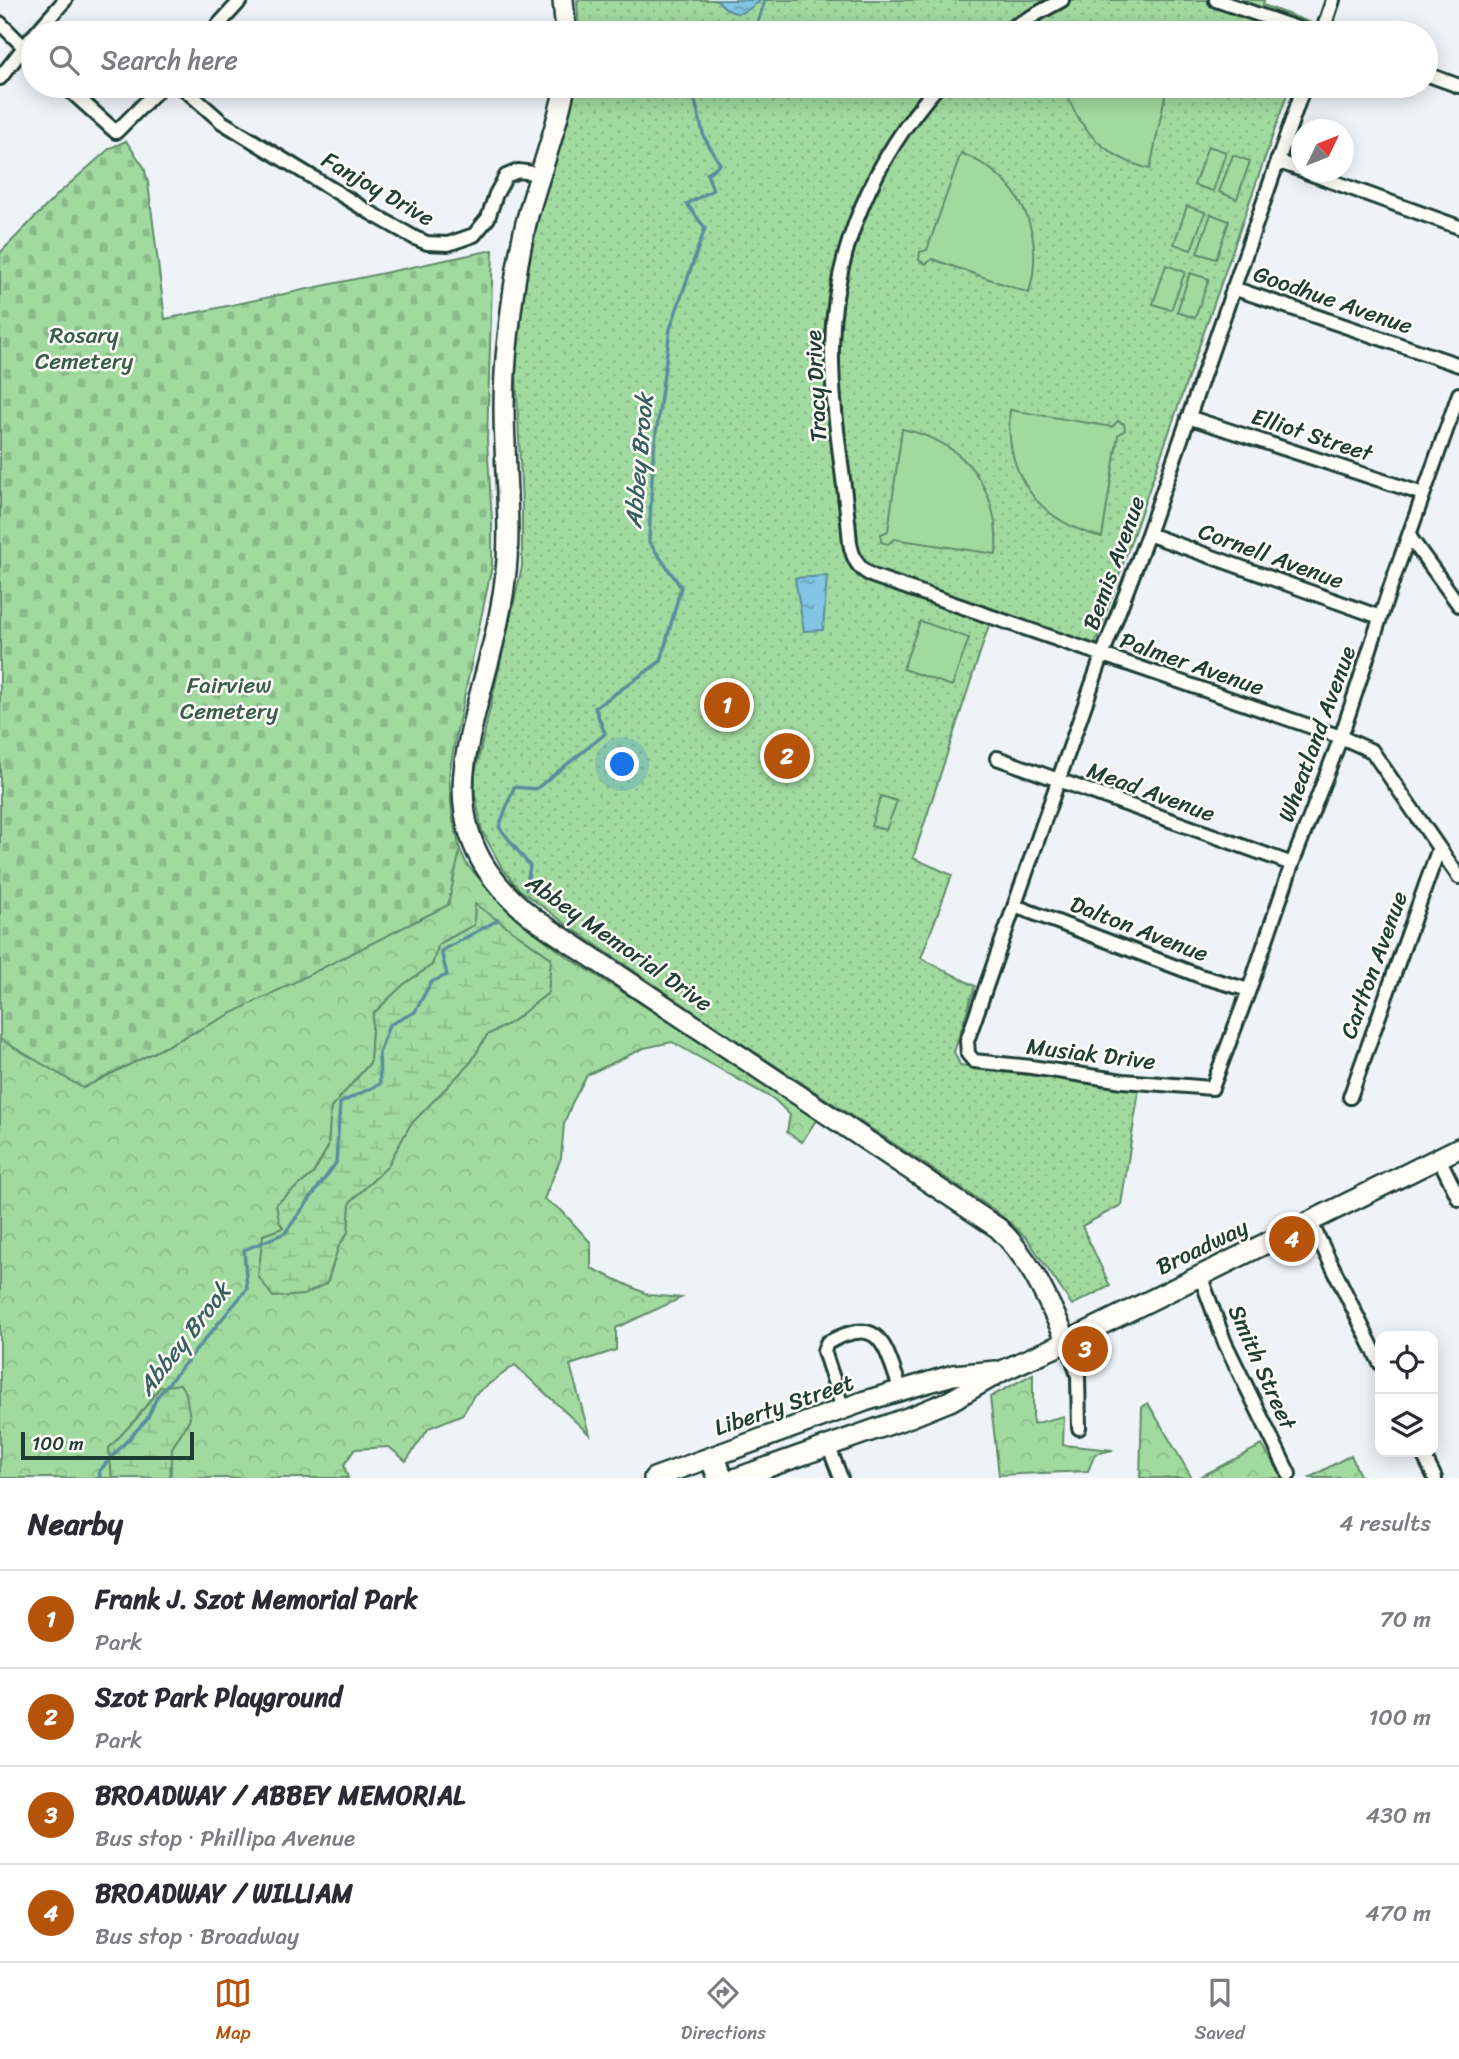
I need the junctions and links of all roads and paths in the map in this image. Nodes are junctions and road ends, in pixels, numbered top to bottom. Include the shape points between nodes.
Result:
1 (65, 0) edge
2 (241, 0) edge
3 (563, 0) edge
4 (1062, 0) edge
5 (1216, 0) edge
6 (1334, 0) edge
7 (47, 21) edge
8 (222, 21) edge
9 (565, 21) edge
10 (1024, 21) edge
11 (1276, 21) edge
12 (1326, 21) edge
13 (0, 23) edge
14 (21, 43) edge
15 (21, 58) edge
16 (0, 78) edge
17 (1438, 78) edge
18 (1459, 86) edge
19 (78, 98) edge
20 (150, 98) edge
21 (195, 98) edge
22 (562, 98) edge
23 (928, 98) edge
24 (1300, 98) edge
25 (1277, 161) junction
26 (1291, 166) edge
27 (541, 174) junction
28 (1334, 182) edge
29 (1459, 227) edge
30 (1233, 288) junction
31 (1459, 365) edge
32 (1459, 394) edge
33 (1188, 417) junction
34 (1423, 494) junction
35 (1147, 534) junction
36 (1409, 536) junction
37 (1459, 605) edge
38 (990, 617) joint
39 (1380, 617) junction
40 (1102, 656) junction
41 (1341, 737) junction
42 (997, 758) dead end
43 (1059, 781) junction
44 (1439, 848) junction
45 (1292, 864) junction
46 (1459, 877) edge
47 (1015, 906) junction
48 (1249, 990) junction
49 (968, 1054) joint
50 (1212, 1087) joint
51 (1350, 1097) dead end
52 (1459, 1149) edge
53 (1439, 1158) junction
54 (1459, 1199) edge
55 (1310, 1221) junction
56 (1200, 1275) junction
57 (1067, 1341) junction
58 (1375, 1353) edge
59 (1004, 1370) junction
60 (932, 1381) joint
61 (901, 1390) junction
62 (843, 1409) junction
63 (1079, 1428) dead end
64 (828, 1446) junction
65 (713, 1456) junction
66 (1424, 1457) edge
67 (1289, 1474) dead end
68 (654, 1478) edge
69 (714, 1478) edge
70 (726, 1478) edge
71 (737, 1478) edge
72 (841, 1478) edge
73 (1435, 1478) edge

1 - 7 street
2 - 8 street
3 - 9 main road
4 - 10 street
5 - 11 street
6 - 12 street
13 - 14 street
15 - 16 street
17 - 18 street
19 - 20 street via 116,132
21 - 27 street, Fanjoy Drive via 222,121 427,243 448,244 474,235 488,218 506,176 518,171
22 - 27 main road, Abbey Memorial Drive
23 - 38 street, Tracy Drive via 909,121 868,191 837,289 832,376 850,543 858,565 873,576
24 - 25 street, Bemis Avenue
25 - 26 street
25 - 30 street, Bemis Avenue
27 - 57 main road, Abbey Memorial Drive via 520,251 507,342 507,558 502,602 465,767 464,810 472,841 499,888 536,920 998,1228 1029,1266
28 - 29 street
30 - 31 street, Goodhue Avenue
30 - 33 street, Bemis Avenue
32 - 34 street, Wheatland Avenue
33 - 34 street, Elliot Street
33 - 35 street, Bemis Avenue
34 - 36 street, Wheatland Avenue
35 - 39 street, Cornell Avenue
35 - 40 street, Bemis Avenue
36 - 37 street
36 - 39 street, Wheatland Avenue
38 - 40 street, Palmer Avenue
39 - 41 street, Wheatland Avenue
40 - 41 street, Palmer Avenue
40 - 43 street, Bemis Avenue
41 - 44 street, Palmer Avenue via 1372,751
41 - 45 street, Wheatland Avenue
42 - 43 street, Mead Avenue
43 - 45 street, Mead Avenue
43 - 47 street, Bemis Avenue
44 - 46 street, Palmer Avenue
44 - 51 street, Carlton Avenue
45 - 48 street, Wheatland Avenue
47 - 48 street, Dalton Avenue
47 - 49 street, Bemis Avenue via 967,1041
48 - 50 street, Wheatland Avenue
49 - 50 street, Musiak Drive via 984,1063
52 - 53 main road, Broadway
53 - 54 street
53 - 55 main road, Broadway
55 - 56 main road, Broadway
55 - 58 street
56 - 57 main road, Broadway
56 - 67 street, Smith Street via 1225,1343
57 - 59 main road, Broadway
57 - 63 street via 1078,1376
59 - 60 main road, Broadway
59 - 64 main road, Broadway via 950,1401
60 - 61 main road, Liberty Street
61 - 62 main road, Liberty Street
61 - 62 street via 883,1343 873,1332 857,1330 827,1343 824,1351
62 - 65 main road, Liberty Street
64 - 71 main road
64 - 72 street
65 - 68 main road, Liberty Street
65 - 69 street
65 - 70 street
66 - 73 street

